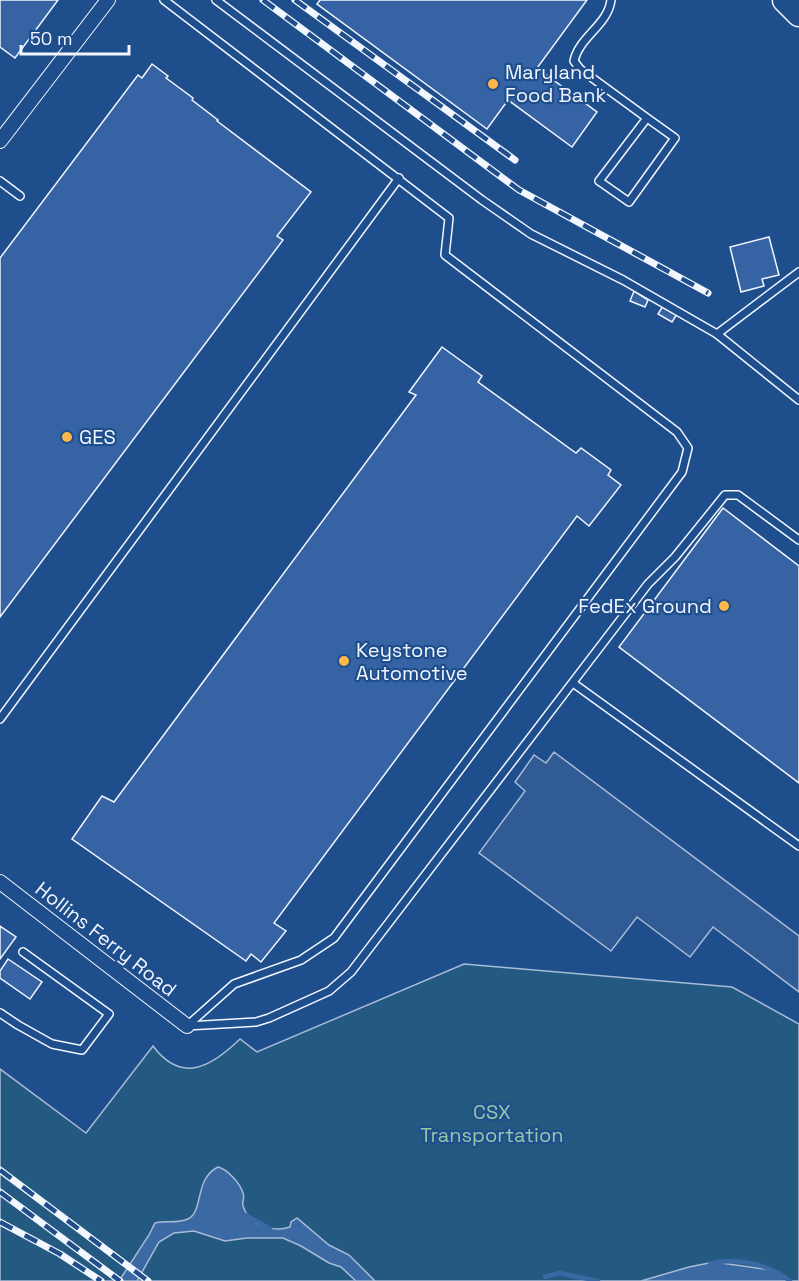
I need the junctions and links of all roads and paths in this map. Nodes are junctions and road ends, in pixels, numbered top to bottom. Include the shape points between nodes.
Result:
1 (108, 0) edge
2 (164, 0) edge
3 (216, 0) edge
4 (611, 0) edge
5 (785, 0) edge
6 (799, 14) edge
7 (647, 118) junction
8 (0, 141) edge
9 (399, 178) junction
10 (0, 181) edge
11 (20, 196) dead end
12 (799, 272) edge
13 (717, 334) junction
14 (799, 400) edge
15 (799, 540) edge
16 (573, 683) junction
17 (0, 719) edge
18 (799, 846) edge
19 (0, 882) edge
20 (23, 952) dead end
21 (0, 1013) edge
22 (187, 1026) junction

1 - 8 street
2 - 9 lane
3 - 13 lane via 531,234
4 - 7 lane via 610,12 576,52 574,61
5 - 6 highway
7 - 7 lane via 675,138 629,202 599,181
9 - 17 lane
9 - 22 lane via 449,218 445,255 677,432 688,448 682,472 334,938 301,960 234,984
10 - 11 lane
12 - 13 lane
13 - 14 lane
15 - 16 lane via 738,495 725,495 648,584
16 - 18 lane
16 - 22 lane via 338,985 255,1022
19 - 22 street, Hollins Ferry Road
20 - 21 lane via 109,1014 82,1050 52,1044

